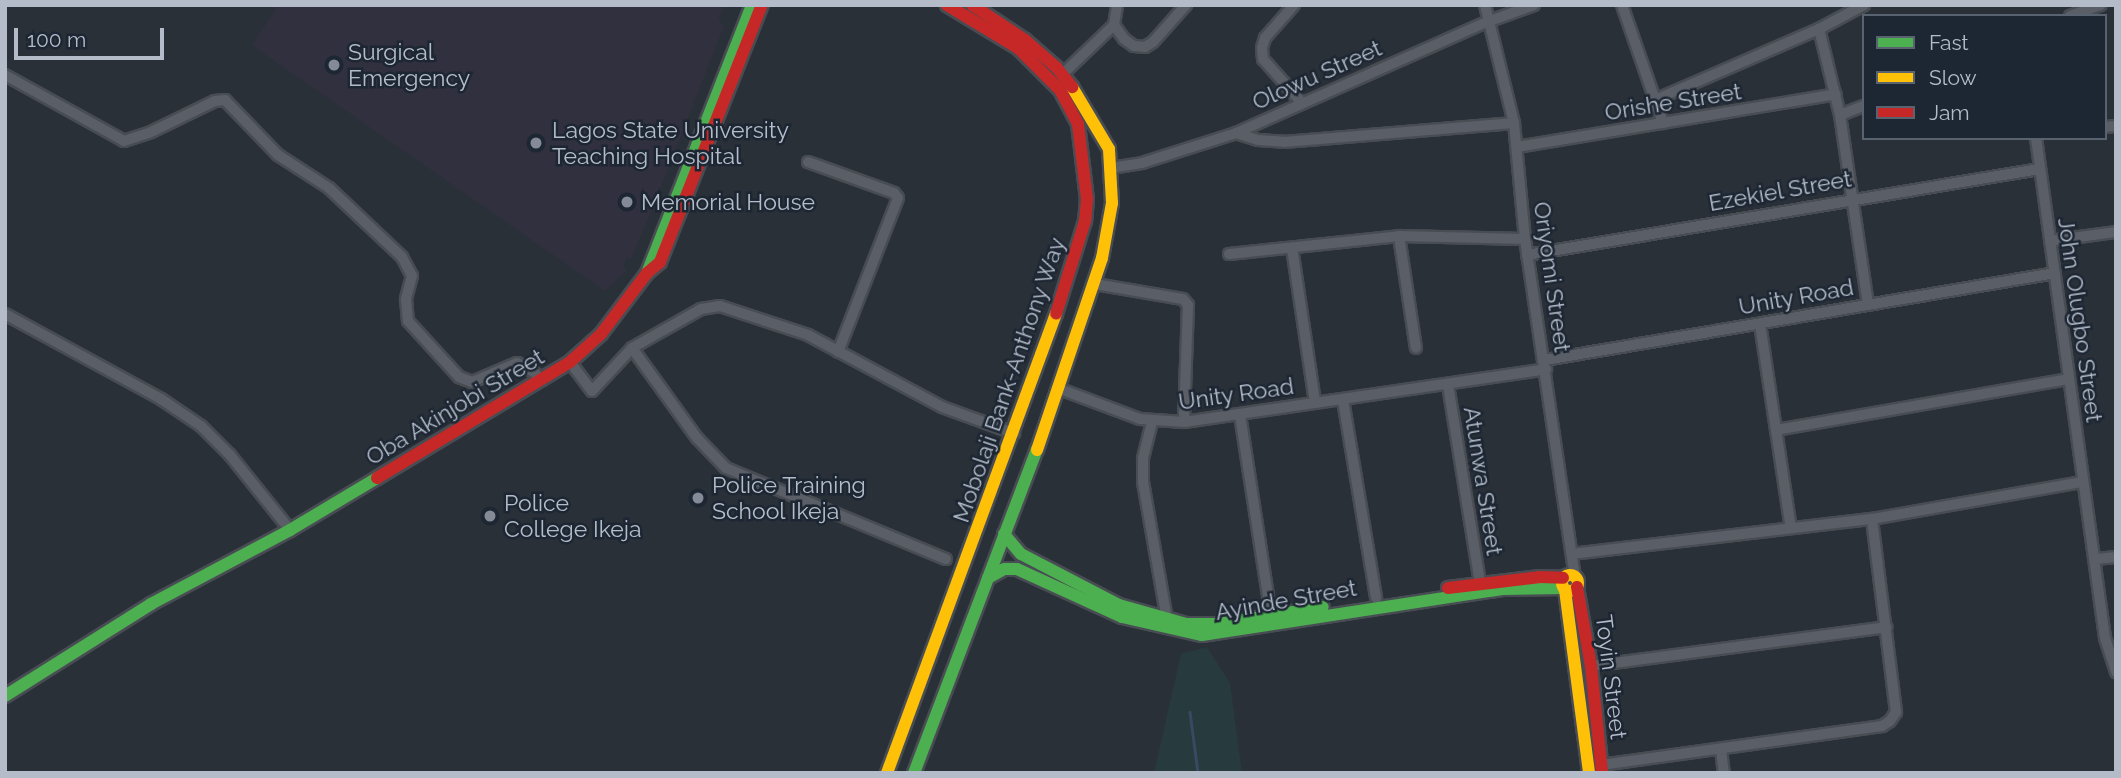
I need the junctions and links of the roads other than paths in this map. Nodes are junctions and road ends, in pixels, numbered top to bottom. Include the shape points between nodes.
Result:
1 (752, 5) edge
2 (762, 5) edge
3 (933, 5) edge
4 (947, 5) edge
5 (972, 5) edge
6 (985, 5) edge
7 (1117, 5) edge
8 (1186, 5) edge
9 (1294, 5) edge
10 (1485, 5) edge
11 (1534, 5) edge
12 (1622, 5) edge
13 (1864, 5) edge
14 (2101, 5) edge
15 (1851, 8) edge
16 (2076, 14) edge
17 (1487, 22) junction
18 (1114, 24) junction
19 (1819, 30) junction
20 (1067, 70) junction
21 (5, 75) edge
22 (1836, 94) junction
23 (1657, 99) junction
24 (1302, 103) junction
25 (1862, 107) edge
26 (1840, 115) junction
27 (1083, 121) junction
28 (1514, 123) junction
29 (1663, 123) junction
30 (1236, 133) junction
31 (2036, 140) edge
32 (1082, 141) junction
33 (1106, 141) junction
34 (1517, 147) junction
35 (808, 162) dead end
36 (1111, 168) junction
37 (2039, 169) junction
38 (1850, 198) junction
39 (2116, 232) edge
40 (1399, 236) junction
41 (1525, 239) junction
42 (2050, 241) junction
43 (1292, 248) junction
44 (1228, 254) dead end
45 (1527, 255) junction
46 (2055, 273) junction
47 (648, 274) junction
48 (1095, 284) junction
49 (1868, 304) junction
50 (5, 314) edge
51 (1760, 324) junction
52 (632, 348) junction
53 (1416, 348) dead end
54 (838, 352) junction
55 (570, 362) junction
56 (1545, 364) junction
57 (2068, 379) junction
58 (542, 380) junction
59 (1448, 384) junction
60 (1060, 389) junction
61 (1343, 400) junction
62 (1315, 402) junction
63 (1240, 415) junction
64 (1152, 422) junction
65 (1184, 422) junction
66 (1776, 430) junction
67 (1014, 433) junction
68 (2082, 482) junction
69 (1872, 519) junction
70 (1791, 528) junction
71 (290, 530) junction
72 (1004, 534) junction
73 (1572, 555) junction
74 (2116, 557) edge
75 (946, 559) dead end
76 (2096, 559) junction
77 (988, 578) junction
78 (1568, 582) junction
79 (1480, 583) junction
80 (953, 598) junction
81 (1376, 598) junction
82 (976, 608) junction
83 (1270, 616) junction
84 (1167, 619) junction
85 (1886, 627) junction
86 (1591, 666) junction
87 (2116, 672) edge
88 (5, 696) edge
89 (1721, 750) junction
90 (1602, 769) edge
91 (887, 773) edge
92 (915, 773) edge
93 (1589, 773) edge
94 (1724, 773) edge

1 - 47 street
2 - 47 street, Oba Akinjobi Street via 660,262
3 - 32 street via 1015,54 1042,81
4 - 27 street, Mobolaji Bank-Anthony Way via 1033,60
5 - 27 street, Mobolaji Bank-Anthony Way via 1056,67
6 - 20 street via 1047,49
7 - 18 street
8 - 18 street via 1145,47 1124,39
9 - 24 street via 1265,38 1262,48 1263,59
10 - 17 street, Oriyomi Street
11 - 17 street, Olowu Street
12 - 23 street
13 - 15 street
14 - 16 street
15 - 19 street
17 - 24 street, Olowu Street
17 - 28 street, Oriyomi Street
18 - 20 street
19 - 22 street
19 - 23 street
20 - 33 street via 1100,121
21 - 58 street via 124,141 225,100 278,155 329,188 402,257 412,276 406,299 408,321 459,377 472,382 517,363
22 - 26 street
22 - 29 street, Orishe Street
23 - 29 street
24 - 30 street, Olowu Street
25 - 26 street
26 - 38 street
27 - 32 street, Mobolaji Bank-Anthony Way
27 - 33 street, Mobolaji Bank-Anthony Way
28 - 30 street via 1284,142 1258,141
28 - 34 street, Oriyomi Street
29 - 34 street, Orishe Street
30 - 36 street, Olowu Street via 1142,163
31 - 37 street, John Olugbo Street
32 - 67 street, Mobolaji Bank-Anthony Way via 1087,199 1080,240
33 - 36 street, Mobolaji Bank-Anthony Way
34 - 41 street, Oriyomi Street
35 - 54 street via 898,198
36 - 48 street, Mobolaji Bank-Anthony Way via 1110,223
37 - 38 street, Ezekiel Street
37 - 42 street, John Olugbo Street
38 - 45 street, Ezekiel Street
38 - 49 street
39 - 42 street
40 - 41 street
40 - 43 street
40 - 53 street
41 - 45 street, Oriyomi Street
42 - 46 street, John Olugbo Street
43 - 44 street
43 - 62 street
45 - 56 street, Oriyomi Street
46 - 49 street, Unity Road
46 - 57 street, John Olugbo Street
47 - 55 street, Oba Akinjobi Street via 620,313
48 - 60 street, Mobolaji Bank-Anthony Way
48 - 65 street via 1183,299 1188,305
49 - 51 street, Unity Road
50 - 71 street via 160,398 201,426
51 - 56 street, Unity Road
51 - 66 street
52 - 54 street via 701,309 720,306 808,335
52 - 55 street via 592,391
52 - 75 street via 697,438 726,468
54 - 67 street via 942,407
55 - 58 street, Oba Akinjobi Street
56 - 59 street, Unity Road
56 - 73 street, Oriyomi Street
57 - 66 street
57 - 68 street, John Olugbo Street
58 - 71 street, Oba Akinjobi Street
59 - 61 street, Unity Road
59 - 79 street, Atunwa Street
60 - 64 street, Unity Road
60 - 72 street, Mobolaji Bank-Anthony Way
61 - 62 street, Unity Road
61 - 81 street
62 - 63 street, Unity Road
63 - 65 street, Unity Road
63 - 83 street
64 - 65 street, Unity Road
64 - 84 street via 1143,458 1143,482
66 - 70 street
67 - 80 street, Mobolaji Bank-Anthony Way
68 - 69 street
68 - 76 street, John Olugbo Street
69 - 70 street
69 - 85 street
70 - 73 street
71 - 88 street, Oba Akinjobi Street via 152,604
72 - 77 street, Mobolaji Bank-Anthony Way
72 - 84 street, Ayinde Street via 1021,554 1058,574 1119,605
73 - 78 street, Toyin Street
74 - 76 street
76 - 87 street, John Olugbo Street via 2105,638
77 - 78 street, Ayinde Street via 1004,569 1017,569 1122,617 1202,635
77 - 82 street, Mobolaji Bank-Anthony Way
78 - 79 street, Ayinde Street via 1540,577
78 - 86 street, Toyin Street
78 - 93 street, Toyin Street
79 - 81 street, Ayinde Street
80 - 82 street
80 - 91 street, Mobolaji Bank-Anthony Way
81 - 83 street, Ayinde Street
82 - 92 street, Mobolaji Bank-Anthony Way
83 - 84 street, Ayinde Street via 1218,624
85 - 86 street
85 - 89 street via 1896,712 1890,721 1882,726
86 - 90 street, Toyin Street
89 - 90 street
89 - 94 street

